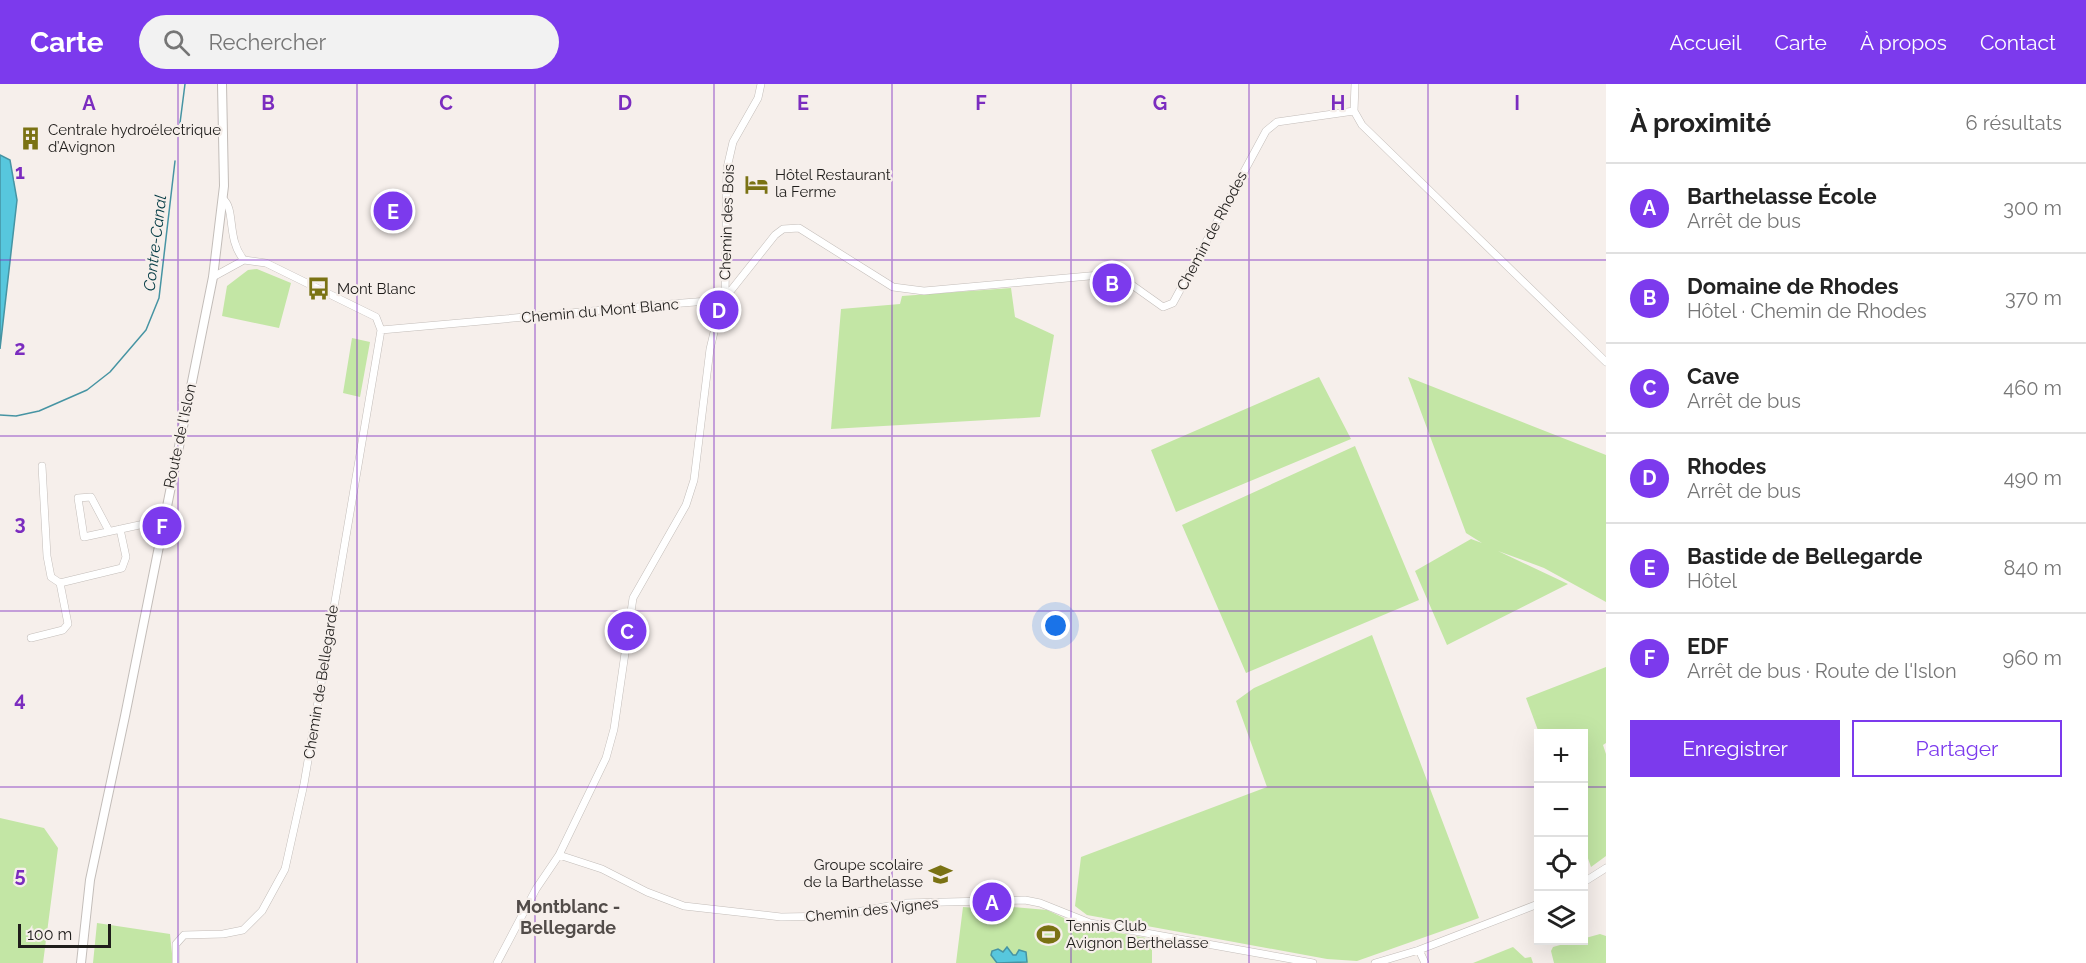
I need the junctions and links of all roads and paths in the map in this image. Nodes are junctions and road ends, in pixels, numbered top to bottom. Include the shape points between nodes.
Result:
1 (222, 84) edge
2 (761, 84) edge
3 (1355, 84) edge
4 (1354, 111) junction
5 (223, 199) junction
6 (244, 260) junction
7 (213, 277) junction
8 (725, 296) junction
9 (721, 303) junction
10 (381, 330) junction
11 (1606, 362) edge
12 (42, 466) dead end
13 (144, 524) dead end
14 (120, 529) junction
15 (109, 531) junction
16 (60, 583) junction
17 (31, 638) dead end
18 (559, 855) junction
19 (1606, 868) edge
20 (1588, 879) edge
21 (1534, 906) edge
22 (1419, 950) junction
23 (81, 963) edge
24 (177, 963) edge
25 (497, 963) edge
26 (1313, 963) edge
27 (1375, 963) edge
28 (1425, 963) edge

1 - 5 street, Route de l'Islon
2 - 8 street, Chemin des Bois via 758,98 733,142 727,168
3 - 4 street
4 - 8 street, Chemin de Rhodes via 1277,122 1266,131 1169,306 1158,306 1111,274 901,290 799,228 791,227 775,235
4 - 11 street via 1362,125
5 - 6 street via 229,207 233,246
5 - 7 street, Route de l'Islon
6 - 7 street
6 - 10 street via 266,263 376,317
7 - 23 street, Route de l'Islon via 91,870
8 - 9 street, Chemin de Rhodes
9 - 10 street, Chemin du Mont Blanc via 708,301
9 - 18 street via 710,349 690,494 633,598 611,744
10 - 24 street, Chemin de Bellegarde via 304,784 285,869 273,895 250,925 233,933 184,935 176,944
12 - 16 street via 47,556 51,577
13 - 14 street
14 - 15 street
14 - 16 street via 126,557 122,568
15 - 15 street via 91,497 78,498 84,537
16 - 17 street via 67,627
18 - 25 street
18 - 26 street, Chemin des Vignes via 602,869 684,906 794,917 844,915 905,903 1025,900 1090,923
19 - 20 street
21 - 22 street
22 - 27 street
22 - 28 street

